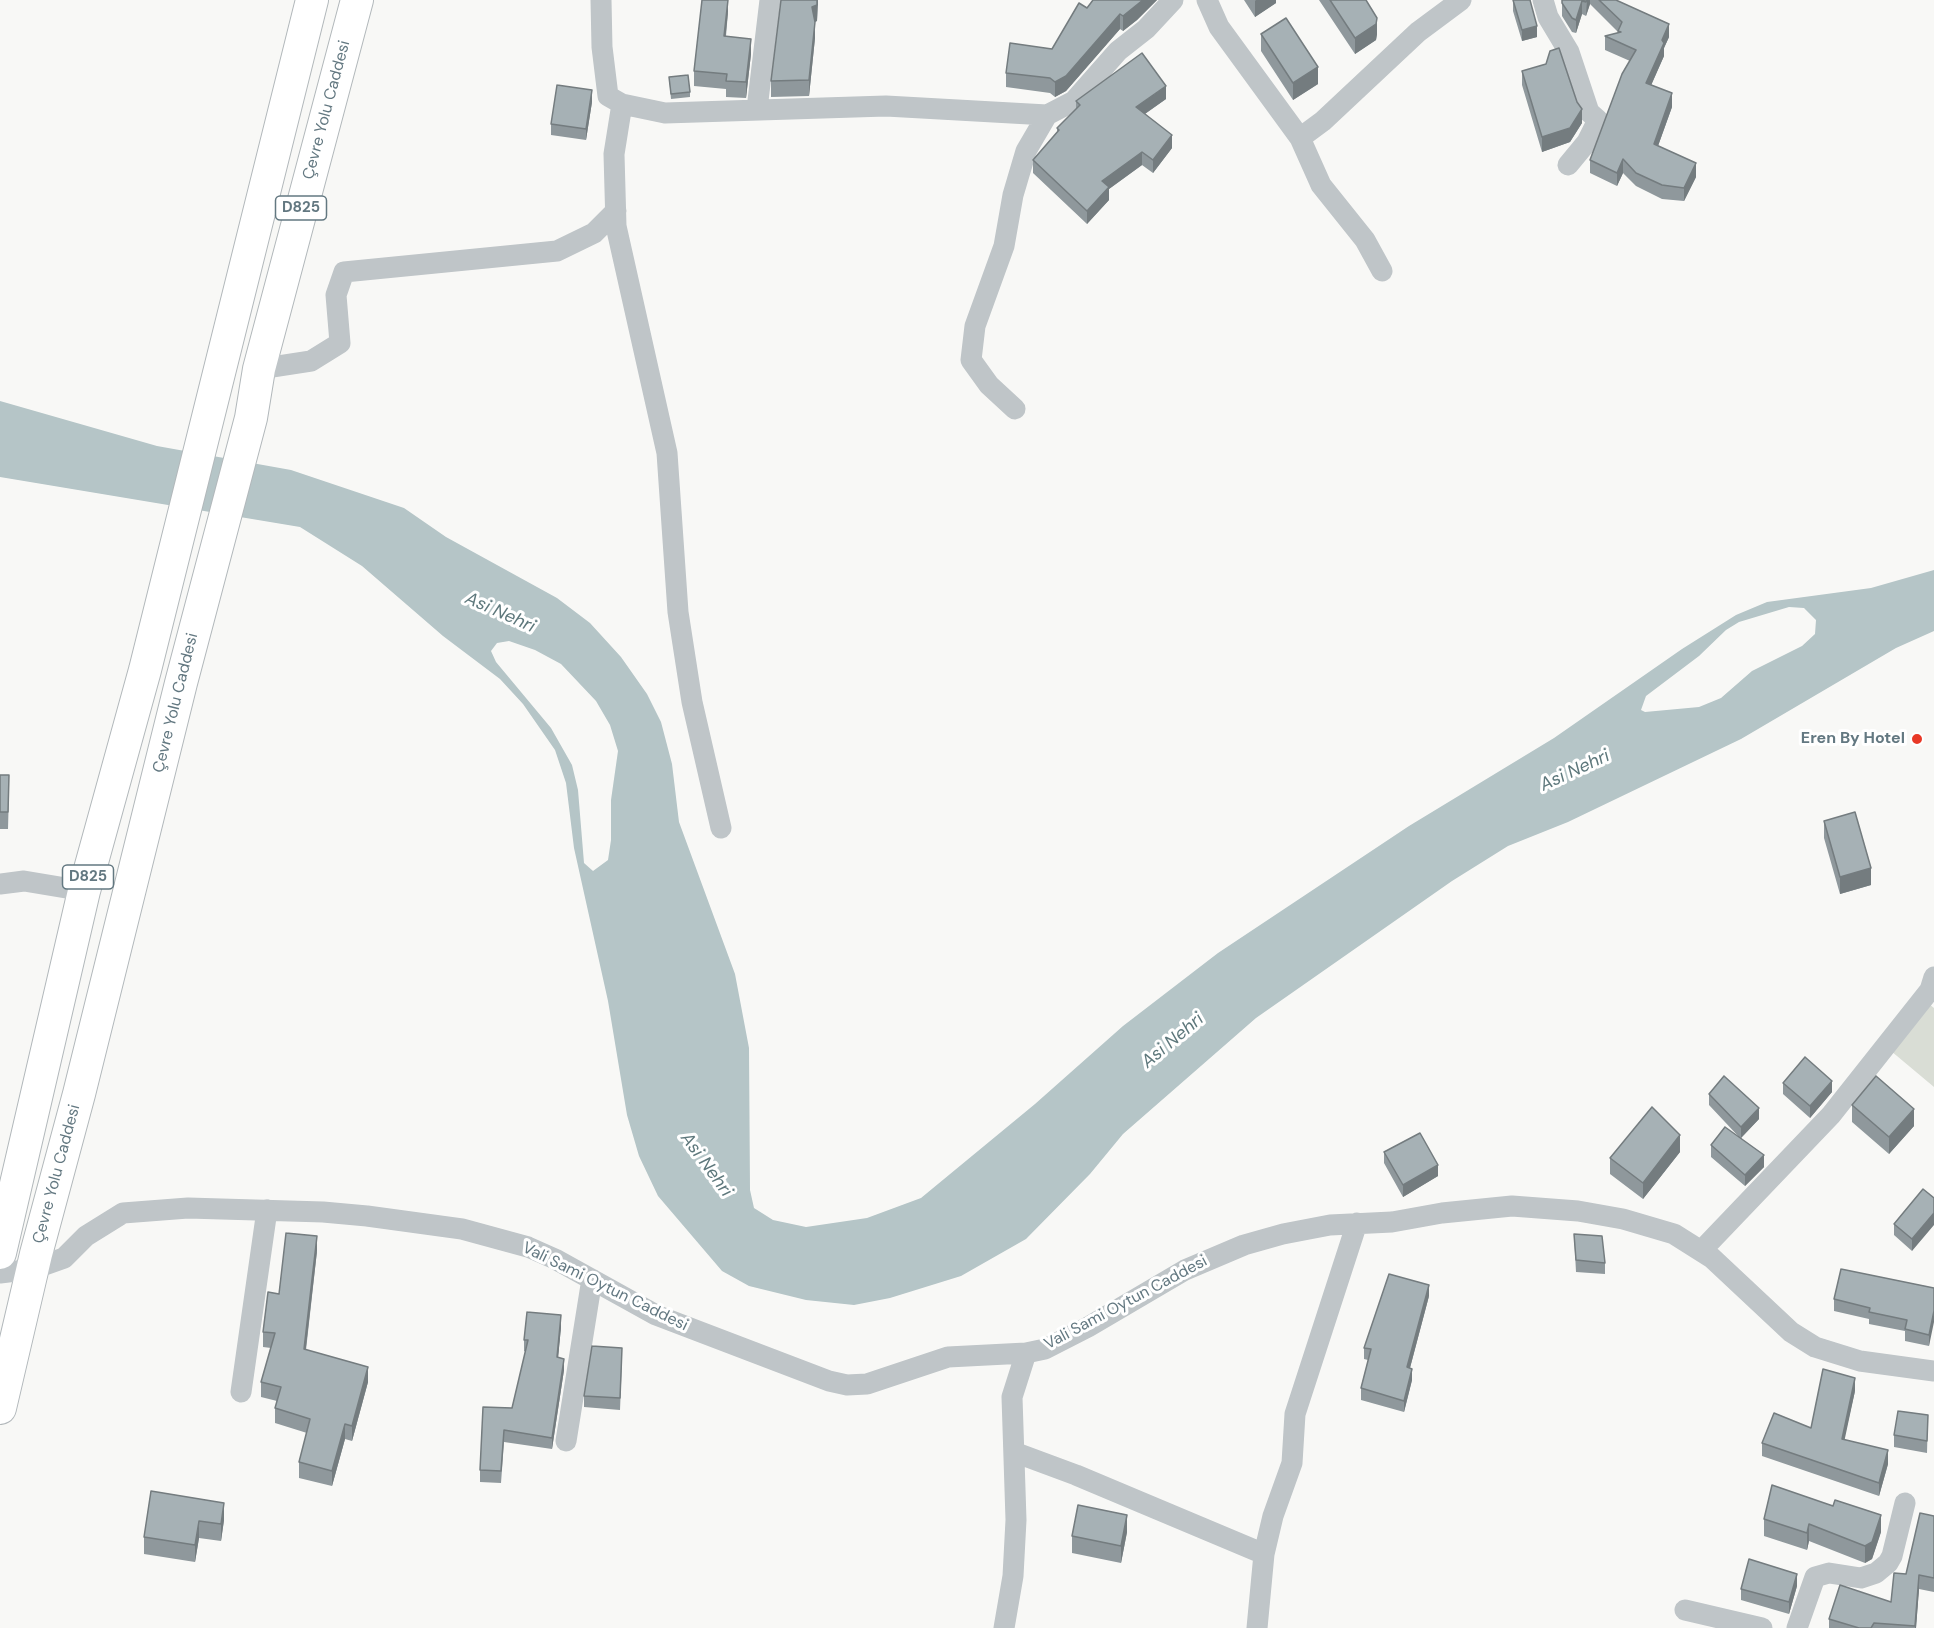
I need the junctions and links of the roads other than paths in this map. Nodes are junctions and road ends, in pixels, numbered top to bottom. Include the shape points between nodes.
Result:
1 (312, 0) edge
2 (357, 0) edge
3 (602, 0) edge
4 (770, 0) edge
5 (1173, 0) edge
6 (1207, 0) edge
7 (1461, 0) edge
8 (1544, 0) edge
9 (622, 104) junction
10 (757, 109) junction
11 (1047, 116) junction
12 (1300, 138) junction
13 (1568, 165) dead end
14 (616, 211) junction
15 (1382, 271) dead end
16 (259, 369) junction
17 (1015, 409) dead end
18 (722, 828) dead end
19 (0, 884) edge
20 (84, 891) junction
21 (1933, 986) edge
22 (267, 1210) junction
23 (1357, 1223) junction
24 (1701, 1251) junction
25 (0, 1253) edge
26 (33, 1269) junction
27 (0, 1274) edge
28 (592, 1279) junction
29 (1026, 1353) junction
30 (1934, 1371) edge
31 (241, 1392) dead end
32 (0, 1408) edge
33 (566, 1441) dead end
34 (1014, 1452) junction
35 (1905, 1503) dead end
36 (1264, 1554) junction
37 (1685, 1610) dead end
38 (1004, 1628) edge
39 (1257, 1628) edge
40 (1762, 1628) edge
41 (1797, 1628) edge

1 - 20 highway, D825 via 145,670
2 - 16 highway, Çevre Yolu Caddesi / D825
3 - 9 street via 608,96
4 - 10 street
5 - 11 street via 1118,51 1074,101
6 - 12 street via 1219,27
7 - 12 street via 1418,32
8 - 13 street via 1548,17 1569,52 1589,112 1598,120 1587,142
9 - 10 street via 665,113
9 - 14 street via 614,154
10 - 11 street via 886,106
11 - 17 street via 1026,151 1004,246 975,327 970,360
12 - 15 street via 1321,185 1365,240
14 - 16 street via 594,233 557,251 344,272 336,295 340,343 311,361
14 - 18 street via 616,226 667,453 678,612 692,702
16 - 26 highway, Çevre Yolu Caddesi / D825 via 251,418
19 - 20 street via 24,881
20 - 25 highway, D825
21 - 24 street via 1831,1115
22 - 26 street, Vali Sami Oytun Caddesi via 188,1208 123,1213 86,1236 64,1258
22 - 28 street, Vali Sami Oytun Caddesi via 367,1216 462,1229 528,1246
22 - 31 street
23 - 24 street, Vali Sami Oytun Caddesi via 1392,1222 1484,1207 1556,1209 1655,1228 1674,1234
23 - 29 street, Vali Sami Oytun Caddesi via 1291,1232 1214,1256 1066,1339
23 - 36 street via 1295,1414 1292,1463
24 - 30 street, Vali Sami Oytun Caddesi via 1726,1269 1791,1332 1815,1347 1860,1361
26 - 27 street, Vali Sami Oytun Caddesi
26 - 32 highway, Çevre Yolu Caddesi / D825
28 - 29 street, Vali Sami Oytun Caddesi via 656,1315 847,1385 876,1382 948,1357
28 - 33 street
29 - 34 street via 1012,1397
34 - 36 street via 1076,1474
34 - 38 street via 1013,1576
35 - 41 street via 1888,1563 1876,1574 1861,1578 1829,1573 1815,1577
36 - 39 street
37 - 40 street

